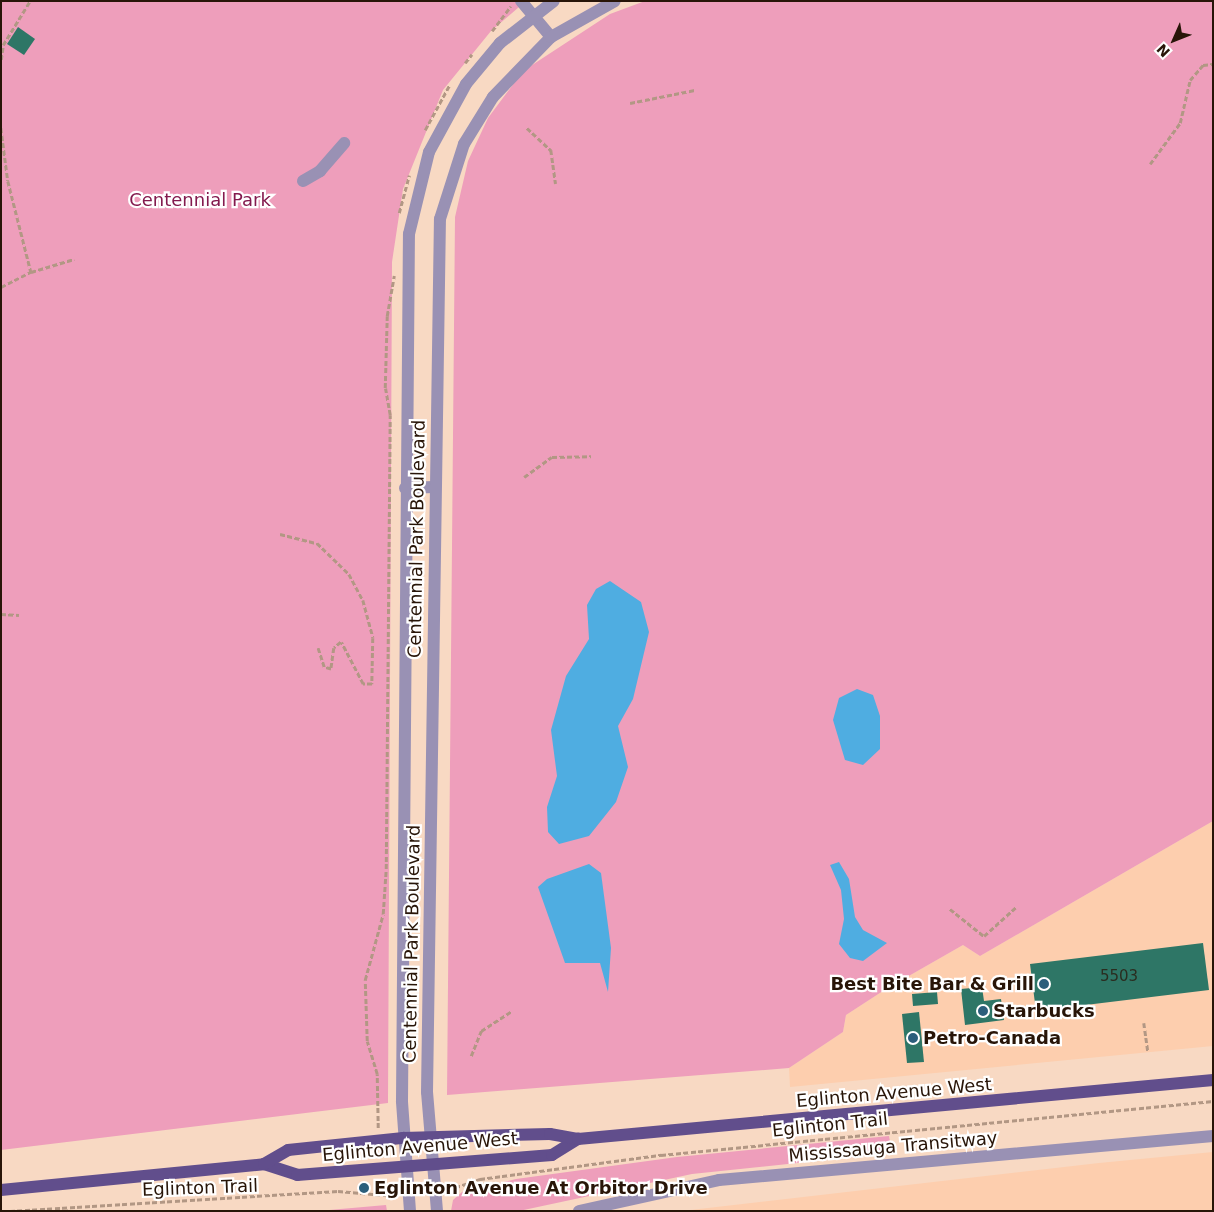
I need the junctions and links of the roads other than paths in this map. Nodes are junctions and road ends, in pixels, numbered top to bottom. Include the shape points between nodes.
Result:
1 (521, 1) edge
2 (554, 1) edge
3 (615, 1) edge
4 (533, 15) junction
5 (551, 37) junction
6 (344, 143) dead end
7 (303, 181) dead end
8 (434, 487) junction
9 (405, 488) junction
10 (1213, 1080) edge
11 (430, 1136) junction
12 (1213, 1136) edge
13 (403, 1138) junction
14 (578, 1139) junction
15 (405, 1160) junction
16 (264, 1164) junction
17 (433, 1164) junction
18 (1, 1190) edge
19 (410, 1211) edge
20 (437, 1211) edge
21 (579, 1211) edge

1 - 4 street
2 - 4 street, Centennial Park Boulevard
3 - 5 street, Centennial Park Boulevard
4 - 5 street
4 - 9 street, Centennial Park Boulevard via 488,55 430,133 408,234
5 - 8 street, Centennial Park Boulevard via 493,97 464,144 446,195 436,264
6 - 7 street via 320,171
8 - 9 street
8 - 11 street, Centennial Park Boulevard
9 - 13 street, Centennial Park Boulevard
10 - 14 main road, Eglinton Avenue West
11 - 13 main road, Eglinton Avenue West
11 - 14 main road, Eglinton Avenue West via 550,1134
11 - 17 street, Centennial Park Boulevard
12 - 21 street, Mississauga Transitway via 719,1180
13 - 15 street, Centennial Park Boulevard
13 - 16 main road, Eglinton Avenue West via 288,1150
14 - 17 main road, Eglinton Avenue West via 552,1155
15 - 16 main road, Eglinton Avenue West via 297,1175
15 - 17 main road, Eglinton Avenue West
15 - 19 street, Centennial Park Boulevard
16 - 18 main road, Eglinton Avenue West
17 - 20 street, Centennial Park Boulevard

